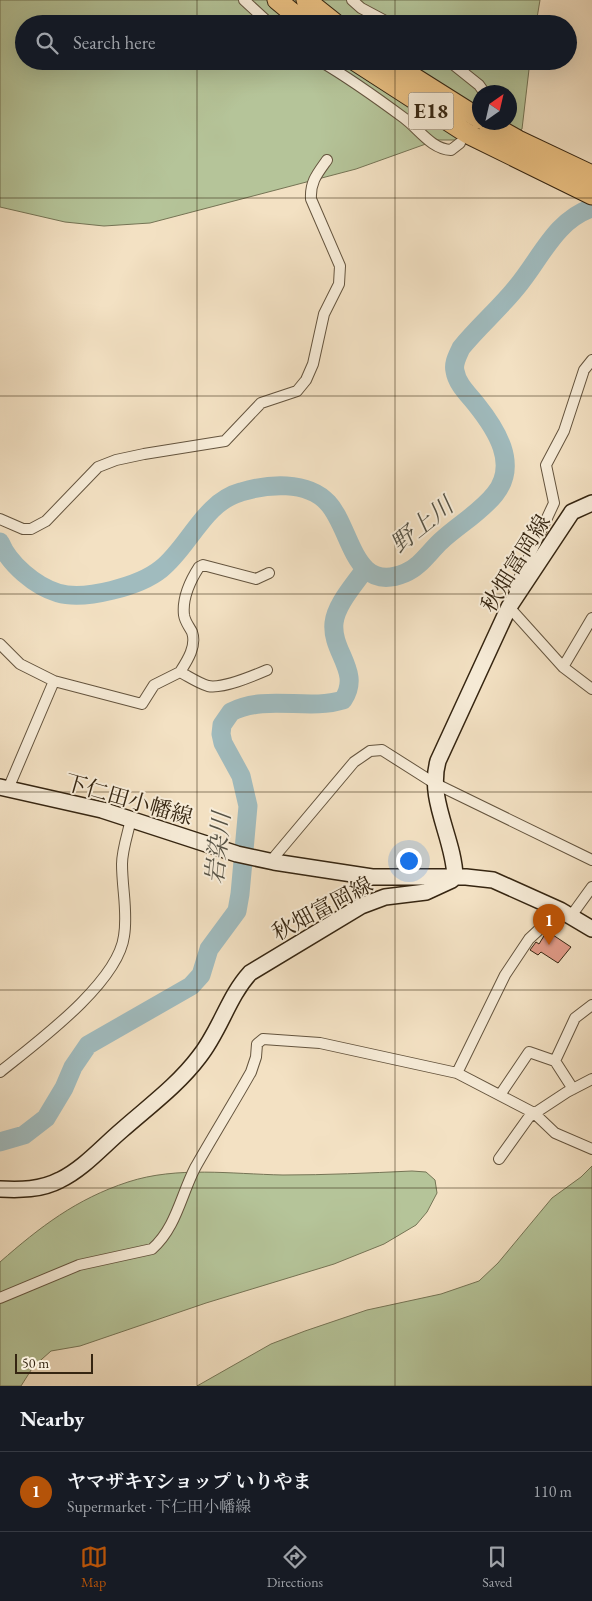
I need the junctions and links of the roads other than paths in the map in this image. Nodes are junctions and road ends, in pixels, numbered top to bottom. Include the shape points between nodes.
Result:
1 (244, 0) edge
2 (277, 0) edge
3 (306, 0) edge
4 (352, 0) edge
5 (260, 15) edge
6 (295, 15) edge
7 (325, 15) edge
8 (374, 15) edge
9 (335, 70) edge
10 (368, 70) edge
11 (402, 70) edge
12 (460, 70) edge
13 (479, 85) edge
14 (472, 114) edge
15 (494, 130) edge
16 (460, 143) dead end
17 (513, 148) junction
18 (327, 160) dead end
19 (592, 175) edge
20 (592, 195) edge
21 (592, 360) edge
22 (592, 503) edge
23 (0, 519) edge
24 (269, 573) dead end
25 (509, 607) junction
26 (592, 618) edge
27 (0, 644) edge
28 (563, 667) junction
29 (268, 670) dead end
30 (180, 672) junction
31 (54, 681) junction
32 (592, 689) edge
33 (434, 783) junction
34 (4, 788) edge
35 (131, 819) junction
36 (592, 860) edge
37 (267, 861) junction
38 (455, 877) junction
39 (592, 886) edge
40 (565, 913) junction
41 (592, 930) edge
42 (592, 1005) edge
43 (555, 1060) junction
44 (0, 1072) edge
45 (457, 1073) junction
46 (592, 1079) edge
47 (573, 1089) junction
48 (500, 1095) junction
49 (534, 1114) junction
50 (592, 1149) edge
51 (500, 1159) dead end
52 (0, 1189) edge
53 (0, 1298) edge

1 - 5 street
2 - 6 highway
3 - 7 highway
4 - 8 street
9 - 16 street via 406,119 434,145 451,150
10 - 17 highway, E18 via 424,107
11 - 14 highway, E18
12 - 13 street
15 - 17 highway, E18
17 - 19 highway, E18
17 - 20 highway, E18
18 - 23 street via 313,180 312,199 341,274 324,314 313,364 297,391 261,402 225,441 144,454 98,467 46,521 32,529 23,529
21 - 25 street via 584,370 564,432 546,465 554,503 509,600
22 - 25 main road, 秋畑富岡線 via 572,512
24 - 30 street via 256,579 203,565 199,567 185,595 184,616 192,632 193,643 190,657
25 - 28 street
25 - 33 main road, 秋畑富岡線 via 438,761
26 - 28 street
27 - 31 street via 20,664
28 - 32 street
29 - 30 street via 247,679 214,686 206,686
30 - 31 street via 154,685 142,704
31 - 34 street
33 - 36 street
33 - 37 street via 382,750 370,751 362,755 275,856
33 - 38 main road, 秋畑富岡線
34 - 35 main road, 下仁田小幡線
35 - 37 main road, 下仁田小幡線
35 - 44 street via 122,862 126,907 122,949 100,983 51,1030
37 - 38 main road, 下仁田小幡線 via 372,877
38 - 40 main road, 下仁田小幡線 via 493,880
38 - 52 main road, 秋畑富岡線 via 426,892 385,897 361,906 250,973 241,982 199,1057 178,1081 98,1151 58,1181 28,1189
39 - 40 street
40 - 41 main road, 下仁田小幡線
40 - 45 street via 529,939 505,975
42 - 43 street via 575,1018
43 - 47 street
43 - 48 street via 529,1052
45 - 48 street
45 - 53 street via 320,1043 263,1039 257,1044 252,1072 195,1169 173,1222 158,1244 152,1249 79,1265
46 - 47 street
47 - 49 street
48 - 49 street
49 - 50 street via 555,1134
49 - 51 street

